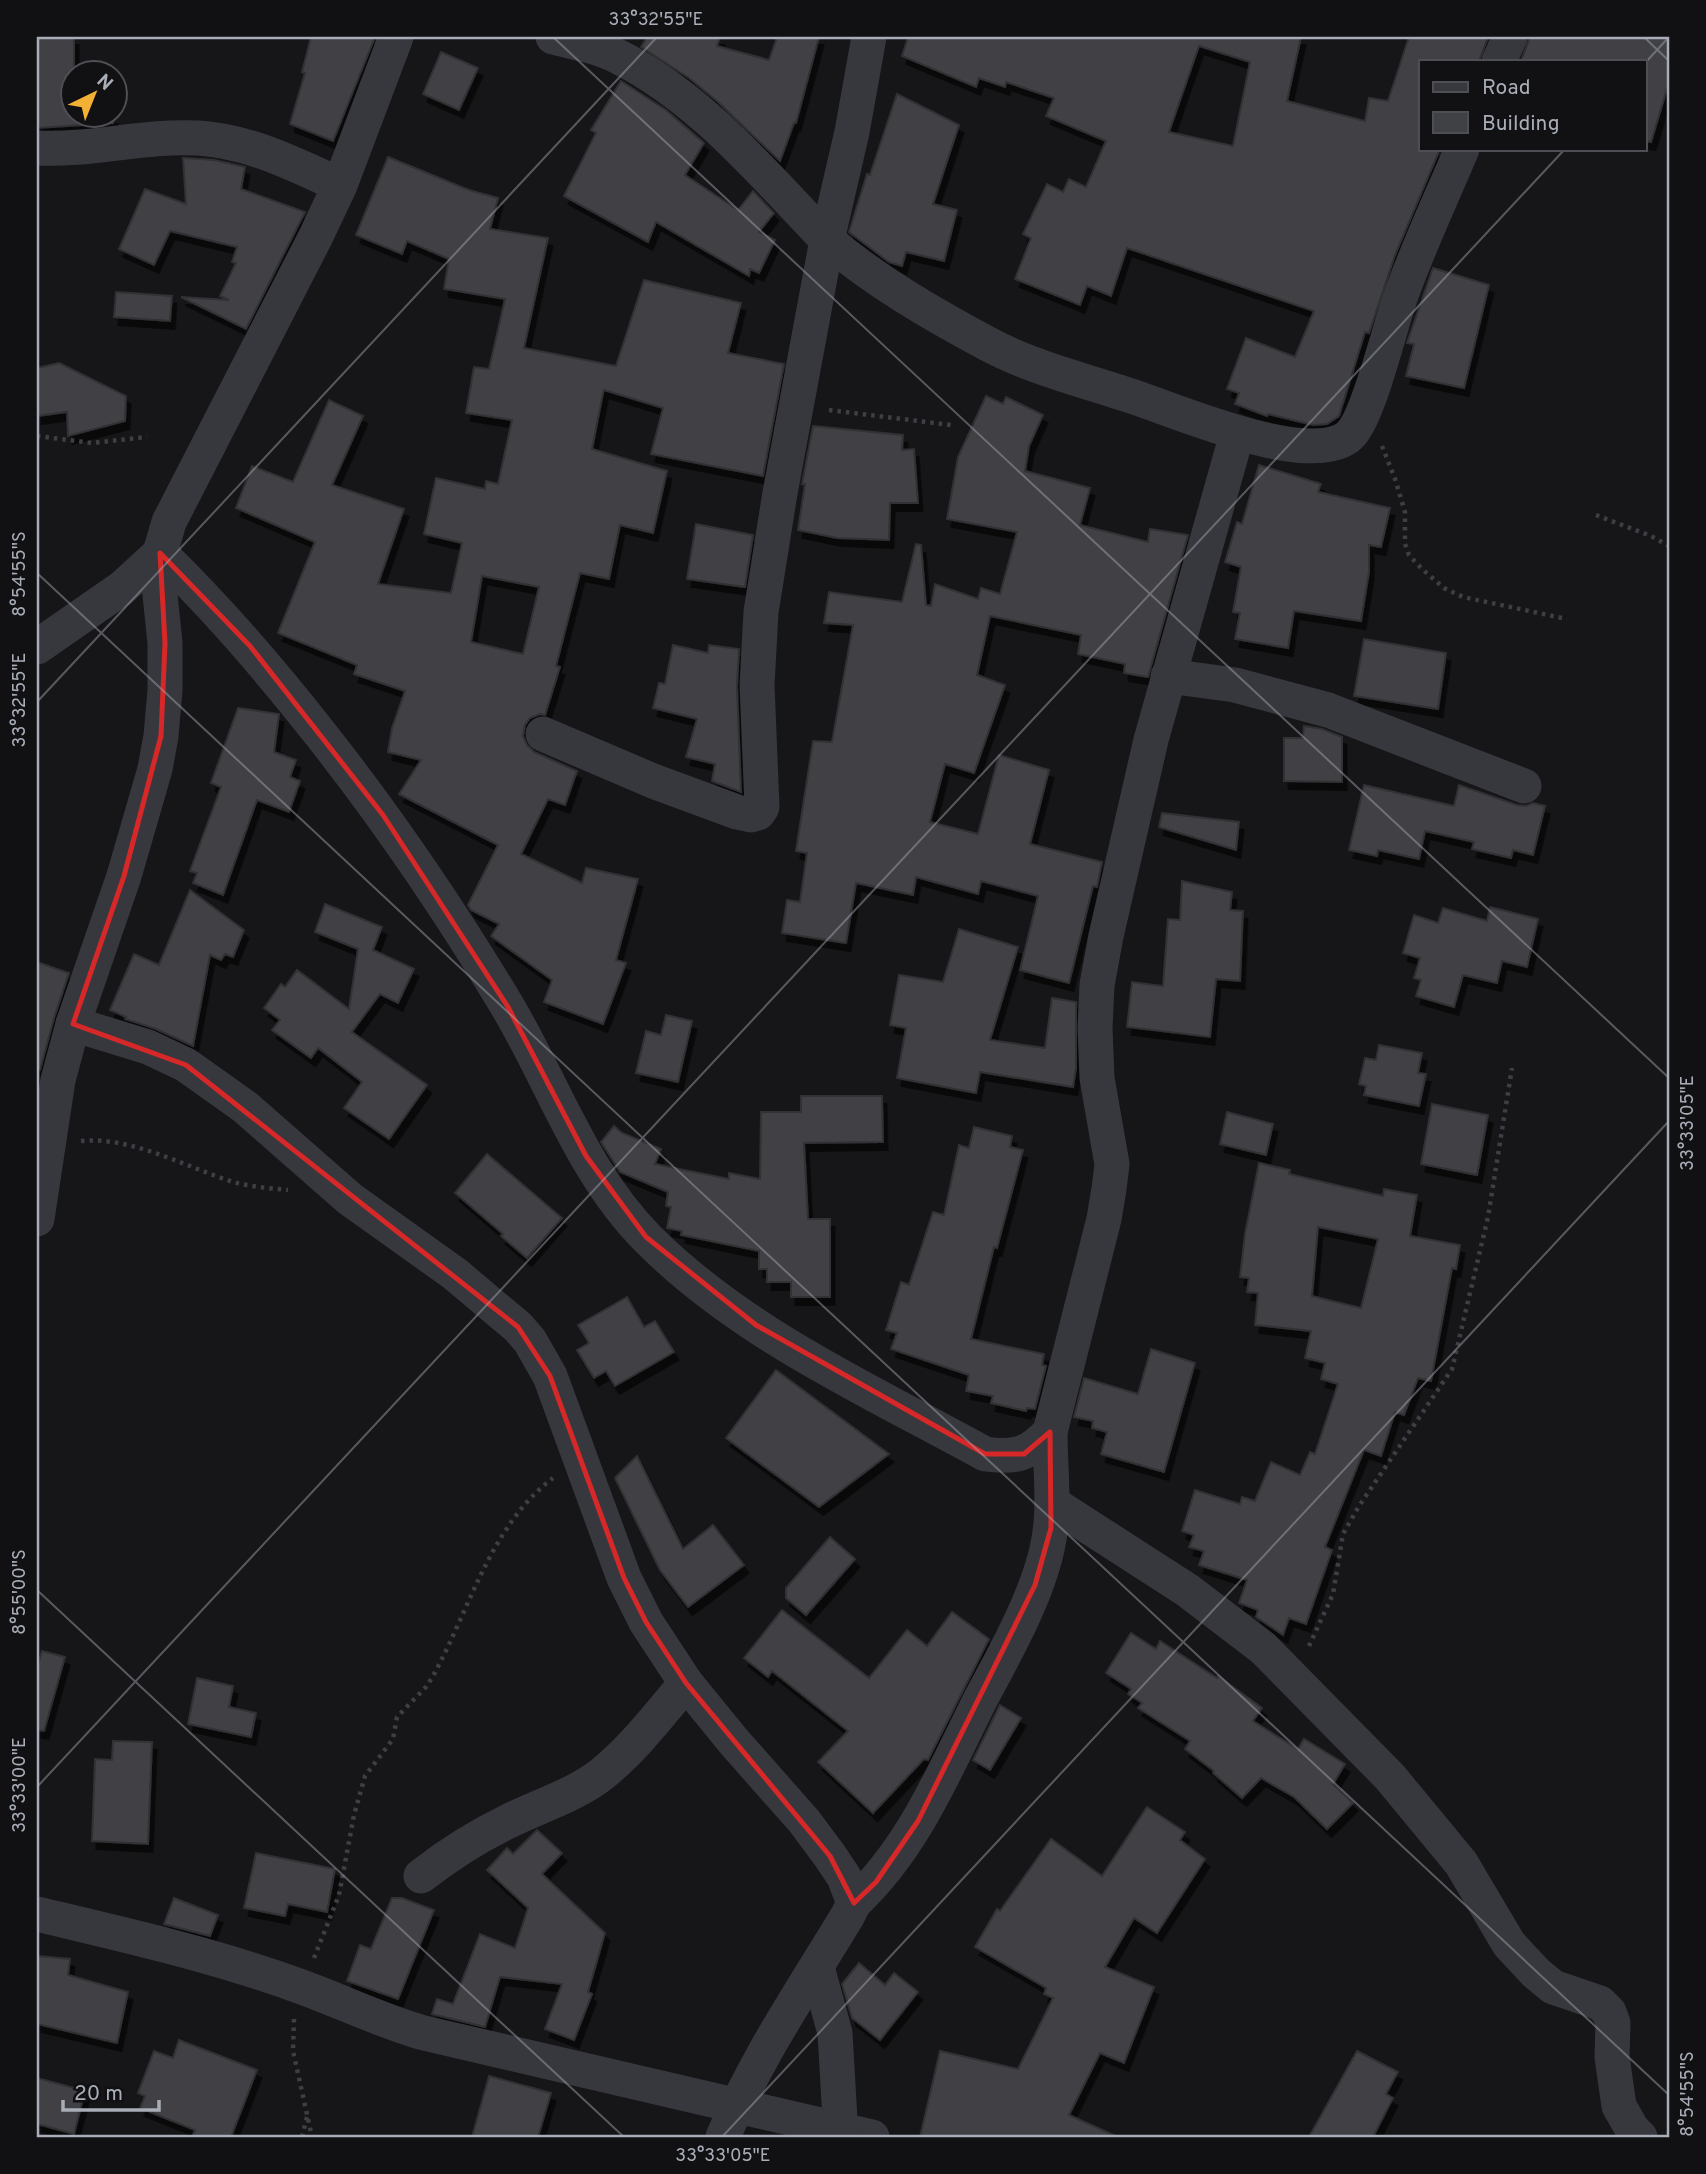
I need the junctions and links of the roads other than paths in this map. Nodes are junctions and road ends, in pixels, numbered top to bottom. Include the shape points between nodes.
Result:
1 (396, 37) edge
2 (553, 37) edge
3 (869, 37) edge
4 (1510, 37) edge
5 (1499, 60) edge
6 (37, 148) edge
7 (1462, 150) edge
8 (340, 185) junction
9 (827, 240) junction
10 (1237, 434) junction
11 (160, 553) junction
12 (37, 647) edge
13 (1168, 676) junction
14 (543, 734) dead end
15 (1524, 786) dead end
16 (73, 1024) junction
17 (40, 1180) edge
18 (37, 1219) edge
19 (1051, 1432) junction
20 (1052, 1503) junction
21 (685, 1683) junction
22 (421, 1876) dead end
23 (854, 1903) junction
24 (37, 1914) edge
25 (817, 1967) junction
26 (736, 2104) junction
27 (851, 2134) edge
28 (723, 2137) edge
29 (1640, 2137) edge

1 - 8 street
2 - 9 street via 618,57 657,80 715,125
3 - 9 street
4 - 5 street
6 - 8 street via 178,138 217,140 269,153
7 - 10 street via 1399,299 1364,411 1350,435 1317,446
8 - 11 street via 178,502
9 - 10 street via 911,299 1027,363
9 - 14 street via 758,644 762,807 751,815 737,812
10 - 13 street
11 - 12 street via 122,589
11 - 16 street via 165,690 157,758 124,876
11 - 19 street via 250,646 383,815 508,1007 586,1156 612,1197 646,1237 676,1266 756,1325 985,1454 1024,1454
13 - 15 street via 1246,688 1328,710
13 - 19 street via 1097,985 1097,1078 1112,1164 1104,1219
16 - 17 street
16 - 21 street via 186,1065 244,1107 349,1199 455,1274 518,1327 550,1376 624,1578
17 - 18 street
19 - 20 street
20 - 23 street via 1047,1551 1010,1643 918,1821 876,1882
20 - 29 street via 1187,1590 1263,1648 1390,1777 1461,1863 1509,1944 1536,1973 1553,1987 1600,2003 1609,2012 1619,2106
21 - 22 street via 635,1744 601,1775 477,1838
21 - 23 street via 804,1821 844,1877
23 - 25 street
24 - 26 street via 187,1951 300,1986 424,2034
25 - 26 street
25 - 27 street via 835,2033
26 - 27 street
26 - 28 street

